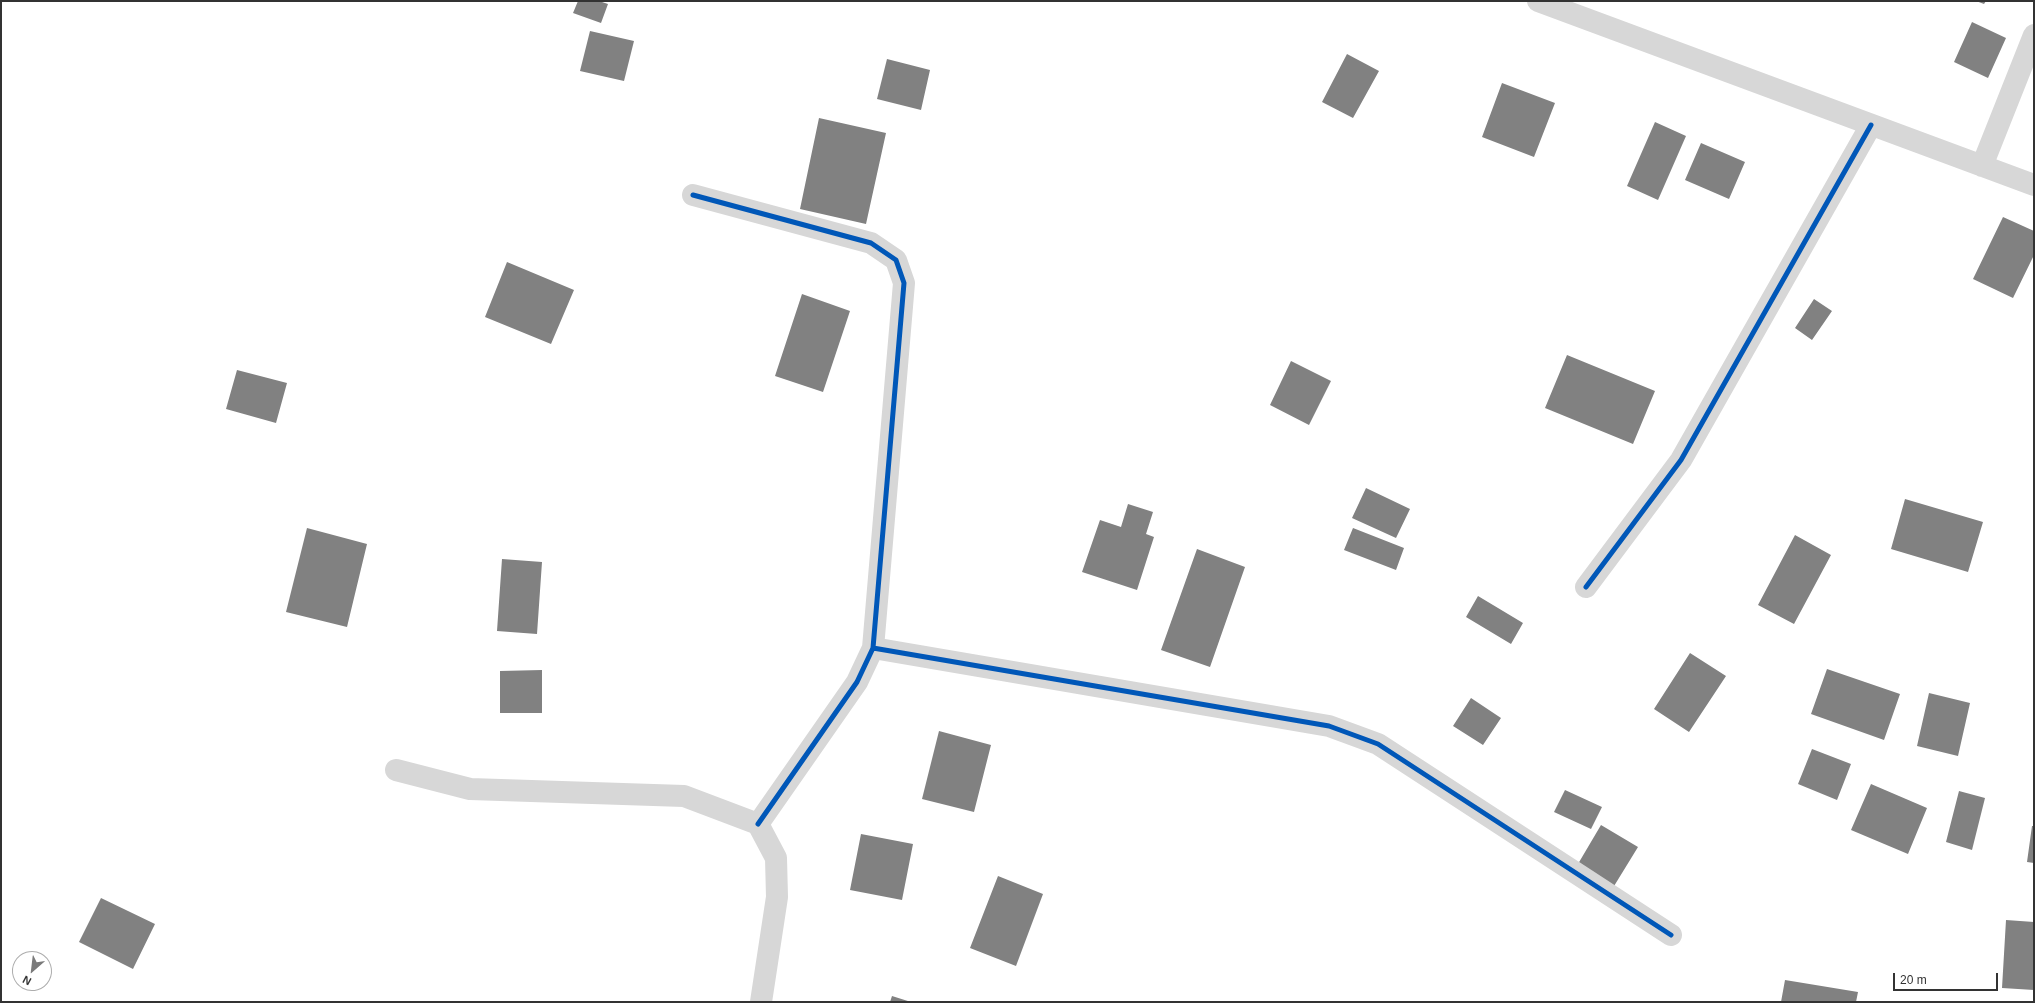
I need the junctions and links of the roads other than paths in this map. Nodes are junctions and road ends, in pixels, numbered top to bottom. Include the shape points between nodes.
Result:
1 (1538, 1) edge
2 (2034, 35) edge
3 (1871, 125) junction
4 (1982, 166) junction
5 (2034, 185) edge
6 (693, 195) dead end
7 (1586, 587) dead end
8 (873, 648) junction
9 (396, 770) dead end
10 (758, 824) junction
11 (1671, 936) dead end
12 (761, 1002) edge

1 - 3 street
2 - 4 street
3 - 4 street
3 - 7 street via 1681,460
4 - 5 street
6 - 8 street via 871,243 896,260 904,283
8 - 10 street via 857,682
8 - 11 street via 1329,726 1378,744
9 - 10 street via 470,789 684,796
10 - 12 street via 776,858 777,897

